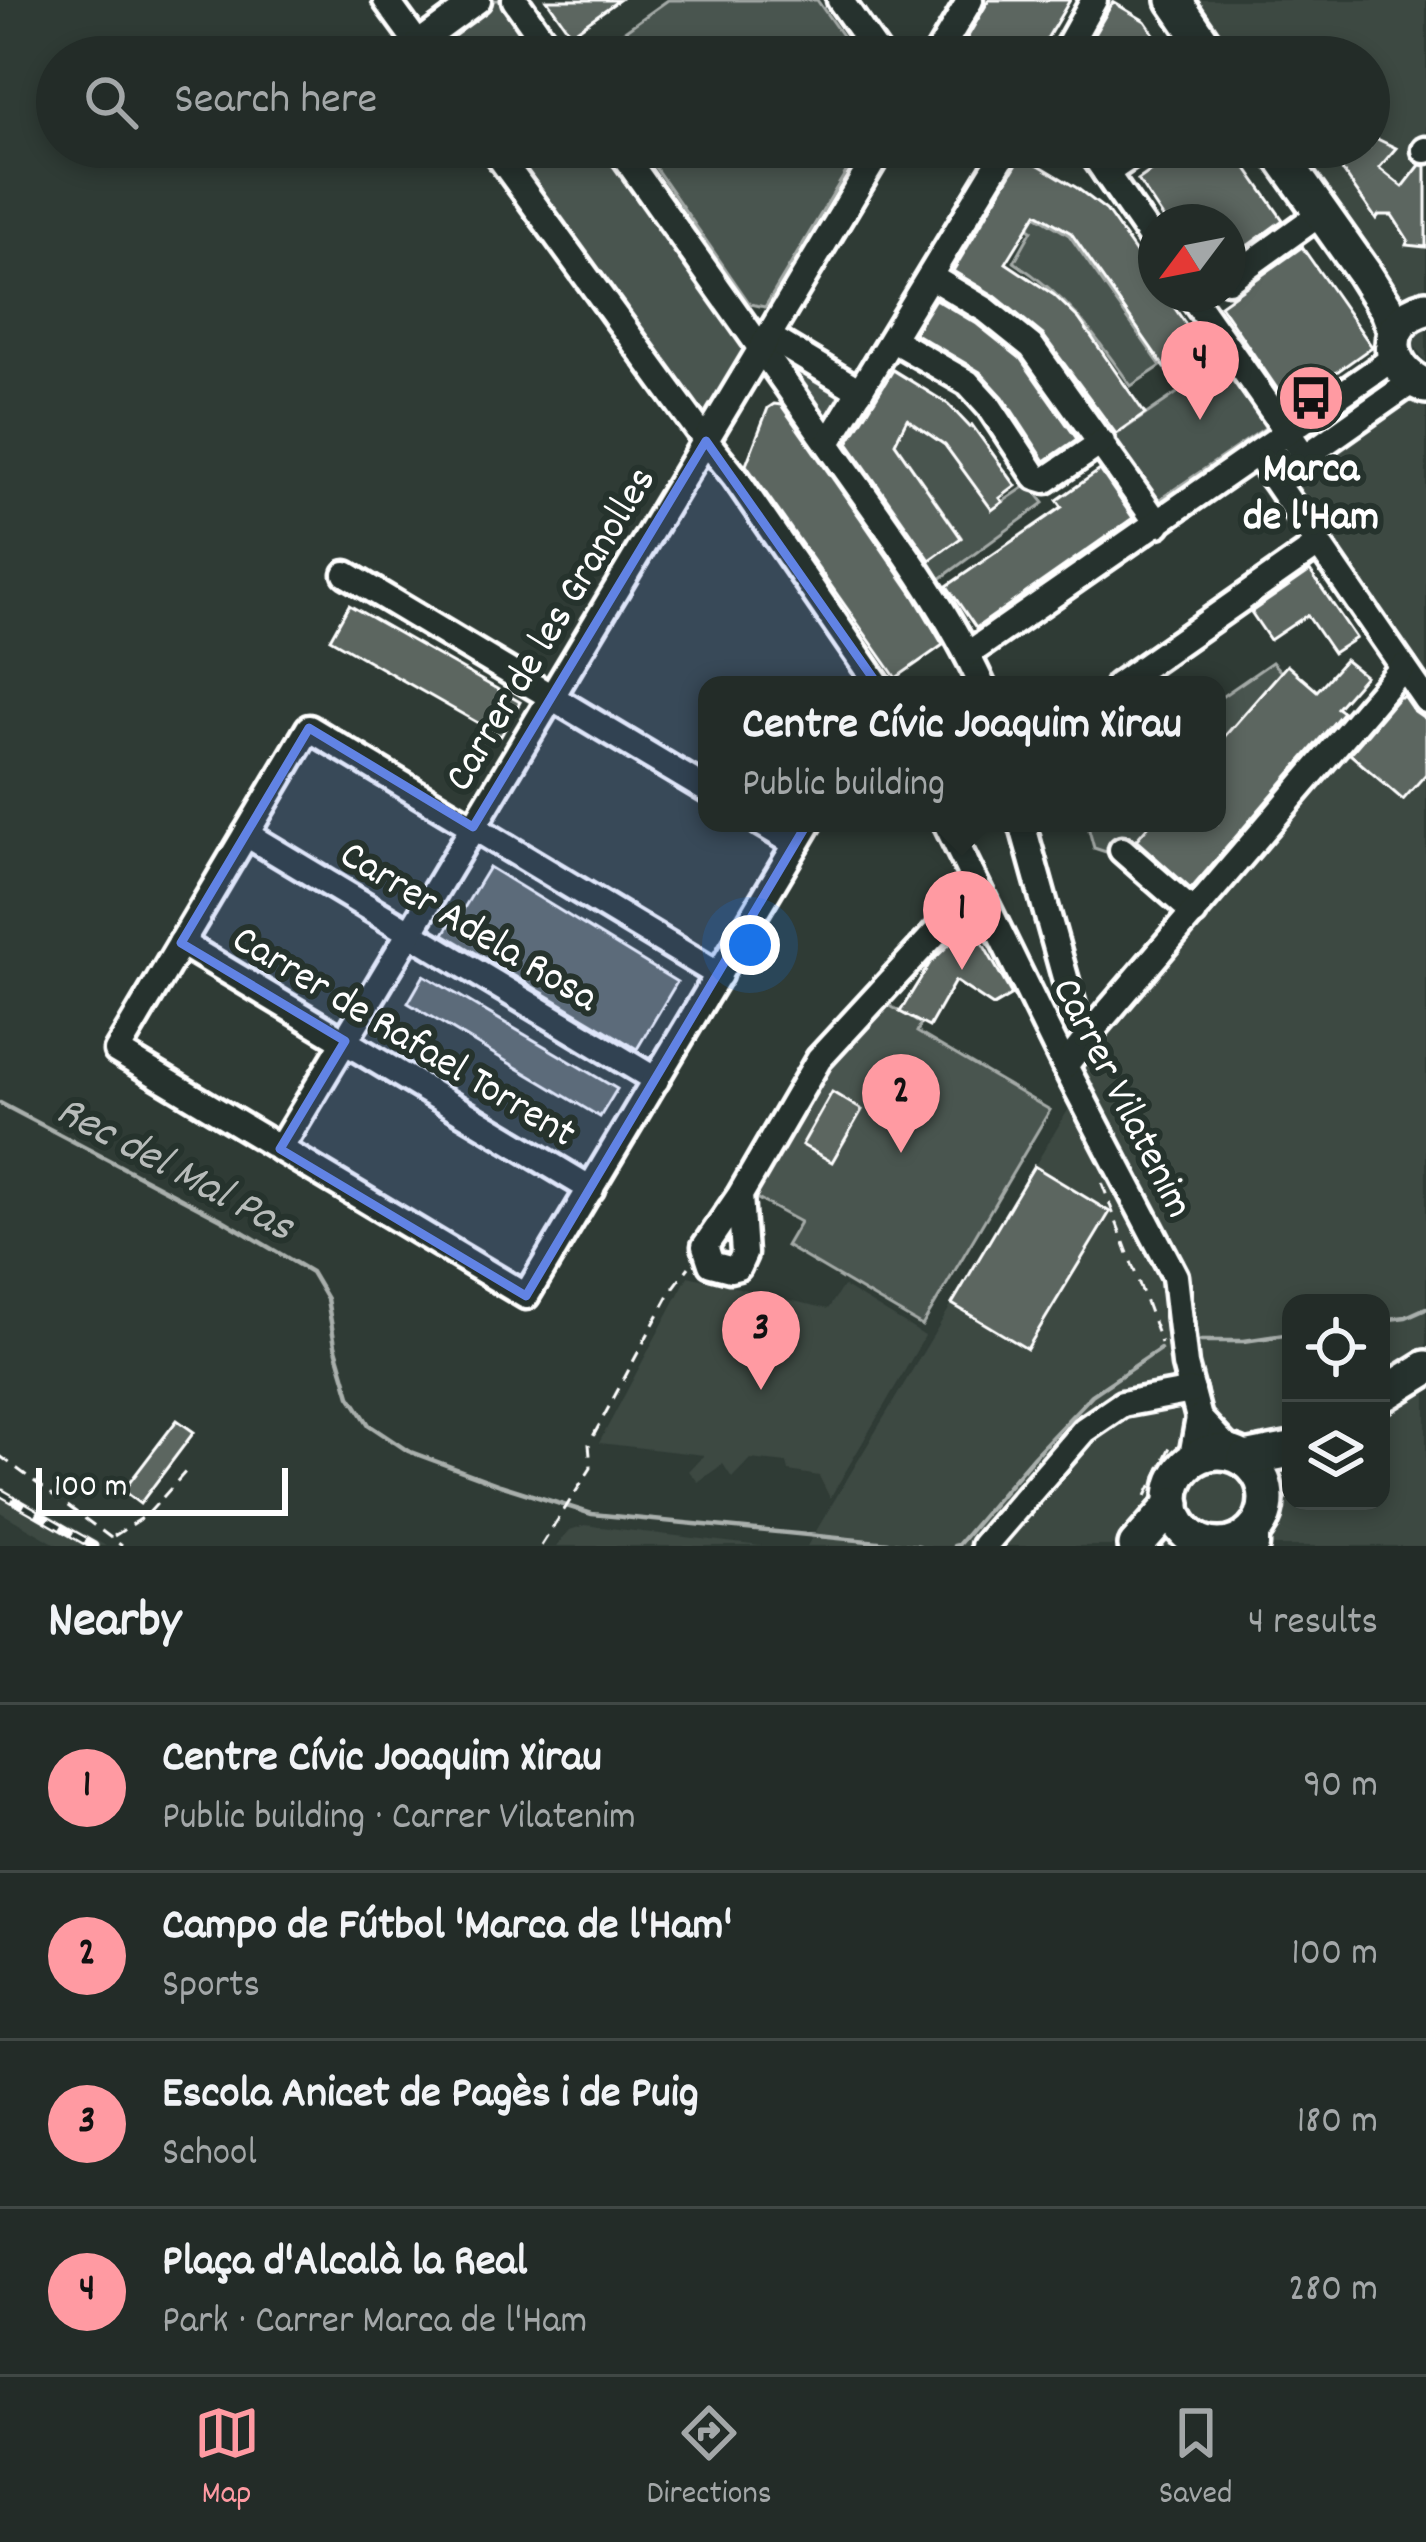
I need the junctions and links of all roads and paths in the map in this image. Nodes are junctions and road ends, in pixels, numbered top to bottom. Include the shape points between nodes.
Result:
1 (386, 0) edge
2 (478, 0) edge
3 (515, 0) edge
4 (840, 0) edge
5 (970, 0) edge
6 (1094, 0) edge
7 (1174, 0) edge
8 (412, 36) edge
9 (439, 36) edge
10 (540, 36) edge
11 (865, 36) edge
12 (949, 36) edge
13 (1074, 36) edge
14 (1199, 36) edge
15 (507, 168) edge
16 (634, 168) edge
17 (869, 168) edge
18 (996, 168) edge
19 (1103, 168) edge
20 (1113, 168) edge
21 (1290, 168) edge
22 (1106, 173) junction
23 (1321, 213) junction
24 (1138, 219) edge
25 (1246, 267) edge
26 (931, 278) junction
27 (1208, 312) edge
28 (893, 340) junction
29 (765, 341) junction
30 (1412, 345) edge
31 (860, 391) junction
32 (1287, 432) junction
33 (706, 441) junction
34 (1102, 442) junction
35 (828, 443) junction
36 (1256, 454) junction
37 (1305, 457) junction
38 (1273, 478) junction
39 (1158, 524) junction
40 (1318, 545) junction
41 (346, 574) dead end
42 (968, 654) junction
43 (1403, 668) junction
44 (872, 676) edge
45 (978, 676) edge
46 (1131, 676) edge
47 (550, 696) junction
48 (1426, 700) edge
49 (698, 785) edge
50 (472, 827) junction
51 (950, 832) edge
52 (1025, 832) edge
53 (246, 834) junction
54 (803, 834) edge
55 (1122, 850) dead end
56 (977, 888) junction
57 (1194, 913) junction
58 (410, 932) junction
59 (181, 943) junction
60 (718, 975) junction
61 (1074, 1010) junction
62 (1096, 1026) junction
63 (1046, 1027) junction
64 (344, 1042) junction
65 (1065, 1066) junction
66 (656, 1080) junction
67 (280, 1149) junction
68 (1099, 1176) dead end
69 (590, 1189) junction
70 (740, 1195) junction
71 (705, 1246) junction
72 (1161, 1344) dead end
73 (1426, 1368) edge
74 (1390, 1390) edge
75 (1192, 1391) junction
76 (1199, 1418) junction
77 (1182, 1452) junction
78 (1282, 1452) edge
79 (0, 1456) edge
80 (1239, 1457) junction
81 (187, 1470) dead end
82 (1278, 1490) edge
83 (1158, 1503) junction
84 (1262, 1534) edge
85 (113, 1537) junction
86 (1208, 1542) edge
87 (1137, 1545) edge
88 (122, 1546) edge
89 (541, 1546) edge
90 (985, 1546) edge

1 - 8 street
2 - 9 street
3 - 10 street
4 - 11 street
5 - 12 street
6 - 13 street
7 - 14 main road
15 - 33 street
16 - 29 street
17 - 29 street, Carrer de les Granolles
18 - 26 street
19 - 22 street
20 - 22 street
21 - 23 main road
22 - 24 street
23 - 25 street
23 - 30 main road via 1387,295
26 - 28 street
26 - 34 street via 1032,347
27 - 32 street
28 - 31 street
28 - 34 street via 968,383 1036,477 1046,480
29 - 31 street
29 - 33 street, Carrer de les Granolles
29 - 35 street
30 - 32 street
30 - 37 street
31 - 35 street
32 - 36 street
32 - 37 street
33 - 44 street
33 - 47 street, Carrer de les Granolles
34 - 39 street
35 - 42 street
36 - 38 street
36 - 39 street
37 - 38 street
38 - 40 street
39 - 42 street
40 - 43 street
40 - 46 street
41 - 47 street
42 - 45 street
43 - 48 street
43 - 57 street
47 - 49 street
47 - 50 street, Carrer de les Granolles
50 - 53 street via 309,728
50 - 58 street, Carrer de les Granolles
50 - 60 street
51 - 56 street, Carrer Vilatenim
52 - 61 street
53 - 58 street, Carrer Adela Rosa
53 - 59 street
54 - 60 street
55 - 57 street
56 - 63 street, Carrer Vilatenim
56 - 70 street via 819,1059
57 - 62 street
58 - 64 street, Carrer de les Granolles
58 - 66 street, Carrer Adela Rosa
59 - 64 street, Carrer de Rafael Torrent
59 - 67 street via 117,1051
60 - 66 street
61 - 62 street
61 - 63 street
62 - 65 street
63 - 65 street, Carrer Vilatenim
64 - 67 street, Carrer de les Granolles
64 - 69 street, Carrer de Rafael Torrent
65 - 75 street, Carrer Vilatenim via 1175,1276
66 - 69 street
67 - 69 street via 526,1297
68 - 72 path
70 - 71 street
70 - 71 street via 742,1262 717,1266
71 - 89 path via 671,1291 589,1444 591,1468
73 - 74 main road
75 - 76 street, Carrer Vilatenim
75 - 90 street via 1122,1404 1084,1430
76 - 77 street, Carrer Vilatenim
76 - 80 street, Carrer Vilatenim
77 - 80 main road
77 - 83 path
77 - 83 main road via 1178,1478
78 - 80 main road
79 - 85 path
80 - 82 main road
81 - 85 path via 147,1515
82 - 84 path
82 - 84 main road
83 - 86 main road
83 - 87 main road
84 - 86 main road
85 - 88 path
86 - 87 main road

